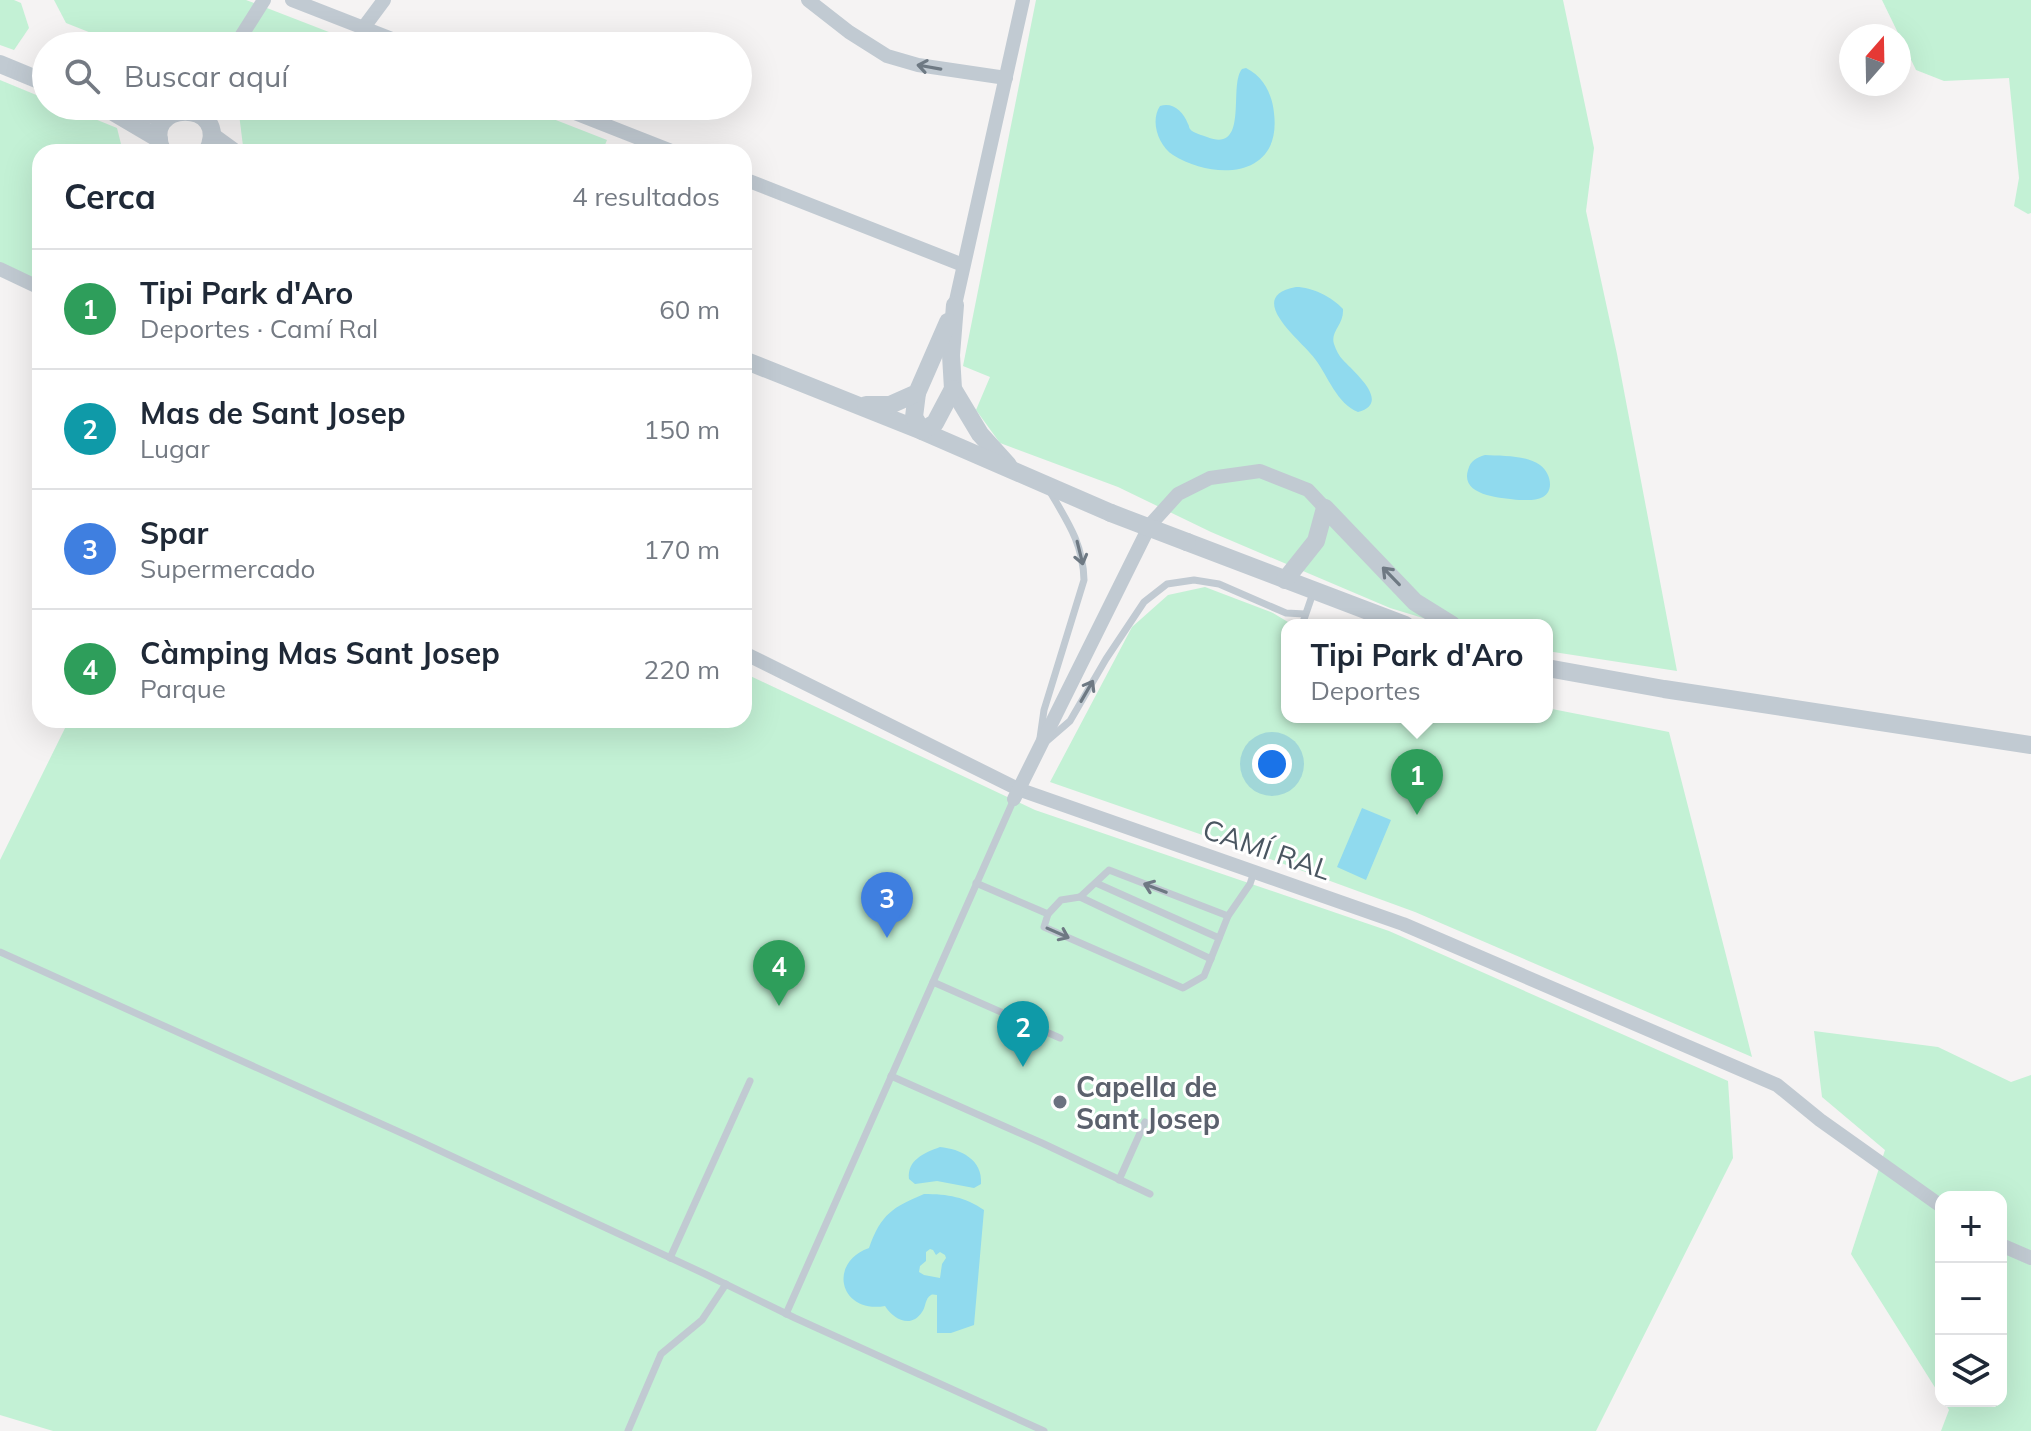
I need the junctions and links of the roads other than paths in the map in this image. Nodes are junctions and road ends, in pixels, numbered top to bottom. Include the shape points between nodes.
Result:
1 (264, 0) edge
2 (292, 0) edge
3 (384, 0) edge
4 (808, 0) edge
5 (1023, 0) edge
6 (364, 27) junction
7 (244, 32) edge
8 (376, 32) edge
9 (0, 64) edge
10 (32, 77) edge
11 (1006, 78) junction
12 (124, 120) edge
13 (165, 120) edge
14 (205, 120) edge
15 (593, 120) edge
16 (158, 144) edge
17 (161, 144) edge
18 (210, 144) edge
19 (654, 144) edge
20 (752, 182) edge
21 (963, 265) junction
22 (0, 269) edge
23 (32, 284) edge
24 (955, 305) junction
25 (752, 363) edge
26 (953, 389) junction
27 (917, 393) junction
28 (858, 405) junction
29 (922, 431) junction
30 (1013, 470) junction
31 (1046, 484) junction
32 (1325, 508) junction
33 (1285, 580) junction
34 (1313, 591) junction
35 (1305, 614) junction
36 (1304, 619) edge
37 (1389, 619) edge
38 (1442, 619) edge
39 (752, 657) edge
40 (1553, 669) edge
41 (2031, 745) edge
42 (1038, 750) junction
43 (1016, 794) junction
44 (1254, 872) junction
45 (976, 883) junction
46 (1096, 883) junction
47 (1080, 897) junction
48 (1048, 914) junction
49 (1228, 916) junction
50 (1219, 938) junction
51 (0, 952) edge
52 (1211, 959) junction
53 (933, 982) junction
54 (1060, 1038) dead end
55 (891, 1076) junction
56 (750, 1081) dead end
57 (1145, 1122) dead end
58 (1119, 1180) junction
59 (1150, 1194) dead end
60 (1935, 1202) edge
61 (2007, 1248) edge
62 (670, 1258) junction
63 (2031, 1258) edge
64 (726, 1284) junction
65 (786, 1314) junction
66 (628, 1431) edge
67 (1044, 1431) edge

1 - 7 street
2 - 6 street
3 - 6 street
11 -> 4 street via 887,56
5 - 11 street
6 - 8 street
9 - 10 street
11 - 21 street
12 - 16 street
13 - 17 street
14 - 18 street
15 - 19 street
20 - 21 street
21 - 24 street
22 - 23 street
24 - 26 street
24 - 27 street
25 - 28 street
26 - 29 street via 935,423
26 - 30 street via 980,434
27 - 28 street via 890,405
27 - 29 street via 914,417
28 - 29 street
29 - 30 street
30 - 31 street
31 - 33 street, bridge
31 -> 42 lane via 1075,535 1084,580 1044,710
32 - 33 street via 1316,541
38 -> 32 street via 1415,602
32 - 42 street via 1308,490 1260,471 1210,478 1178,494 1150,525
33 - 34 street
34 - 35 lane
34 - 37 street
35 - 36 lane
42 -> 35 lane via 1070,721 1144,602 1167,584 1219,584 1286,613
39 - 43 street, CAMÍ RAL
40 - 41 street
42 - 43 street
43 - 44 street, CAMÍ RAL
43 - 45 lane
44 - 49 lane
44 - 60 street, CAMÍ RAL via 1403,924 1777,1085
45 - 48 lane
45 - 53 lane
46 - 47 lane
49 -> 46 lane via 1109,870
46 - 50 lane
47 - 48 lane via 1061,900
47 - 52 lane
48 -> 52 lane via 1044,927 1183,988 1204,976
49 - 50 lane
50 - 52 lane
51 - 62 lane
53 - 54 lane
53 - 55 lane
55 - 58 lane
55 - 65 lane
56 - 62 lane
57 - 58 lane
58 - 59 lane
61 - 63 street
62 - 64 lane
64 - 65 lane
64 - 66 lane via 702,1320 661,1354
65 - 67 lane

